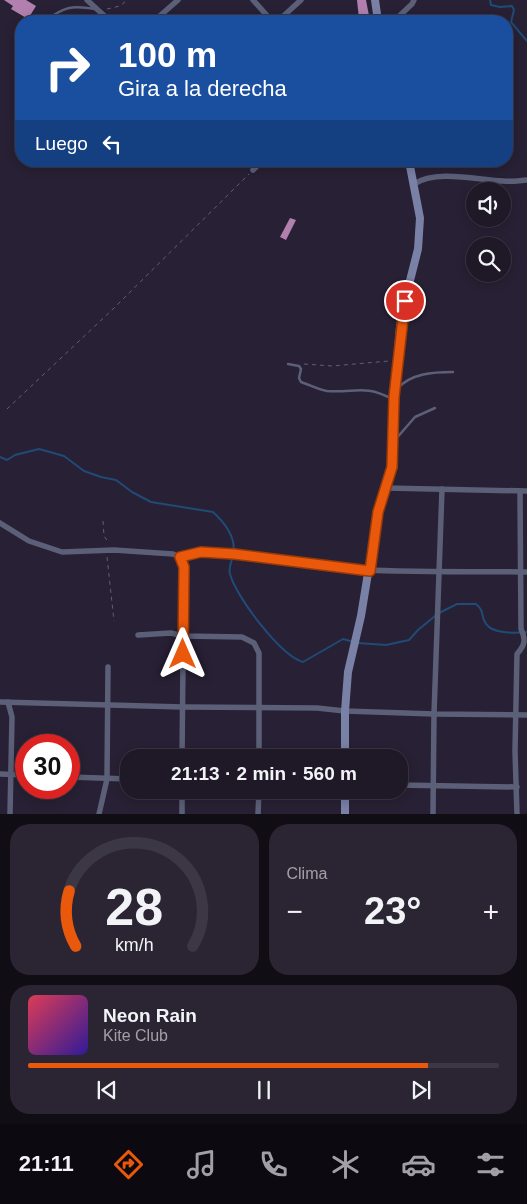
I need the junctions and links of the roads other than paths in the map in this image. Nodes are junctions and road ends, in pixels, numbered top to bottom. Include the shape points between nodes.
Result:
1 (88, 0) edge
2 (178, 0) edge
3 (253, 0) edge
4 (301, 0) edge
5 (375, 0) edge
6 (414, 0) edge
7 (96, 9) junction
8 (53, 15) edge
9 (103, 15) edge
10 (161, 15) edge
11 (267, 15) edge
12 (285, 15) edge
13 (377, 15) edge
14 (400, 15) edge
15 (257, 167) edge
16 (410, 167) edge
17 (254, 170) road end
18 (527, 180) edge
19 (414, 184) junction
20 (288, 364) dead end
21 (453, 372) dead end
22 (394, 396) junction
23 (435, 408) dead end
24 (393, 443) junction
25 (386, 488) junction
26 (442, 489) junction
27 (520, 491) junction
28 (527, 491) edge
29 (0, 523) edge
30 (180, 557) junction
31 (370, 571) junction
32 (440, 572) junction
33 (519, 572) junction
34 (527, 572) edge
35 (138, 635) dead end
36 (183, 636) junction
37 (108, 667) dead end
38 (0, 702) edge
39 (8, 702) junction
40 (108, 705) junction
41 (183, 707) junction
42 (259, 708) junction
43 (345, 711) junction
44 (434, 714) junction
45 (517, 715) junction
46 (527, 715) edge
47 (182, 749) edge
48 (259, 749) edge
49 (345, 749) edge
50 (0, 774) edge
51 (11, 775) junction
52 (15, 775) edge
53 (80, 778) edge
54 (107, 779) junction
55 (120, 779) edge
56 (408, 785) edge
57 (434, 786) junction
58 (517, 787) junction
59 (182, 799) edge
60 (259, 799) edge
61 (345, 799) edge
62 (10, 814) edge
63 (99, 814) edge
64 (182, 814) edge
65 (258, 814) edge
66 (345, 814) edge
67 (433, 814) edge
68 (517, 814) edge

1 - 7 street
2 - 10 street
3 - 11 street
4 - 12 street
5 - 13 street
6 - 14 street
7 - 8 lane via 70,6
7 - 9 street
15 - 17 street
16 - 19 street
18 - 19 street via 505,182 445,177 427,178
19 - 22 street via 420,230 402,312
20 - 22 lane via 299,366 301,382 325,390 370,389
21 - 22 lane via 422,374 409,379
22 - 24 street
23 - 24 lane via 415,417
24 - 25 street via 392,467
25 - 26 street
25 - 31 street via 378,512
26 - 27 street
26 - 32 street
27 - 28 street
27 - 33 street
29 - 30 street via 28,541 62,552 114,550
30 - 31 street via 201,552 234,554
30 - 36 street via 184,567
31 - 32 street
31 - 43 street via 348,672
32 - 33 street
32 - 44 street
33 - 34 street
33 - 45 street via 521,629 525,638 524,646 517,654
35 - 36 street via 170,633
36 - 41 street
36 - 42 street via 242,637 254,643 259,653
37 - 40 street
38 - 39 street
39 - 40 street
39 - 51 street via 12,717
40 - 41 street
40 - 54 street
41 - 42 street
41 - 47 street
42 - 43 street
42 - 48 street
43 - 44 street
43 - 49 street
44 - 45 street
44 - 57 street
45 - 46 street
45 - 58 street
50 - 51 street
51 - 52 street
51 - 62 street
53 - 54 street
54 - 55 street
54 - 63 street
56 - 57 street
57 - 58 street
57 - 67 street
58 - 68 street
59 - 64 street
60 - 65 street
61 - 66 street

